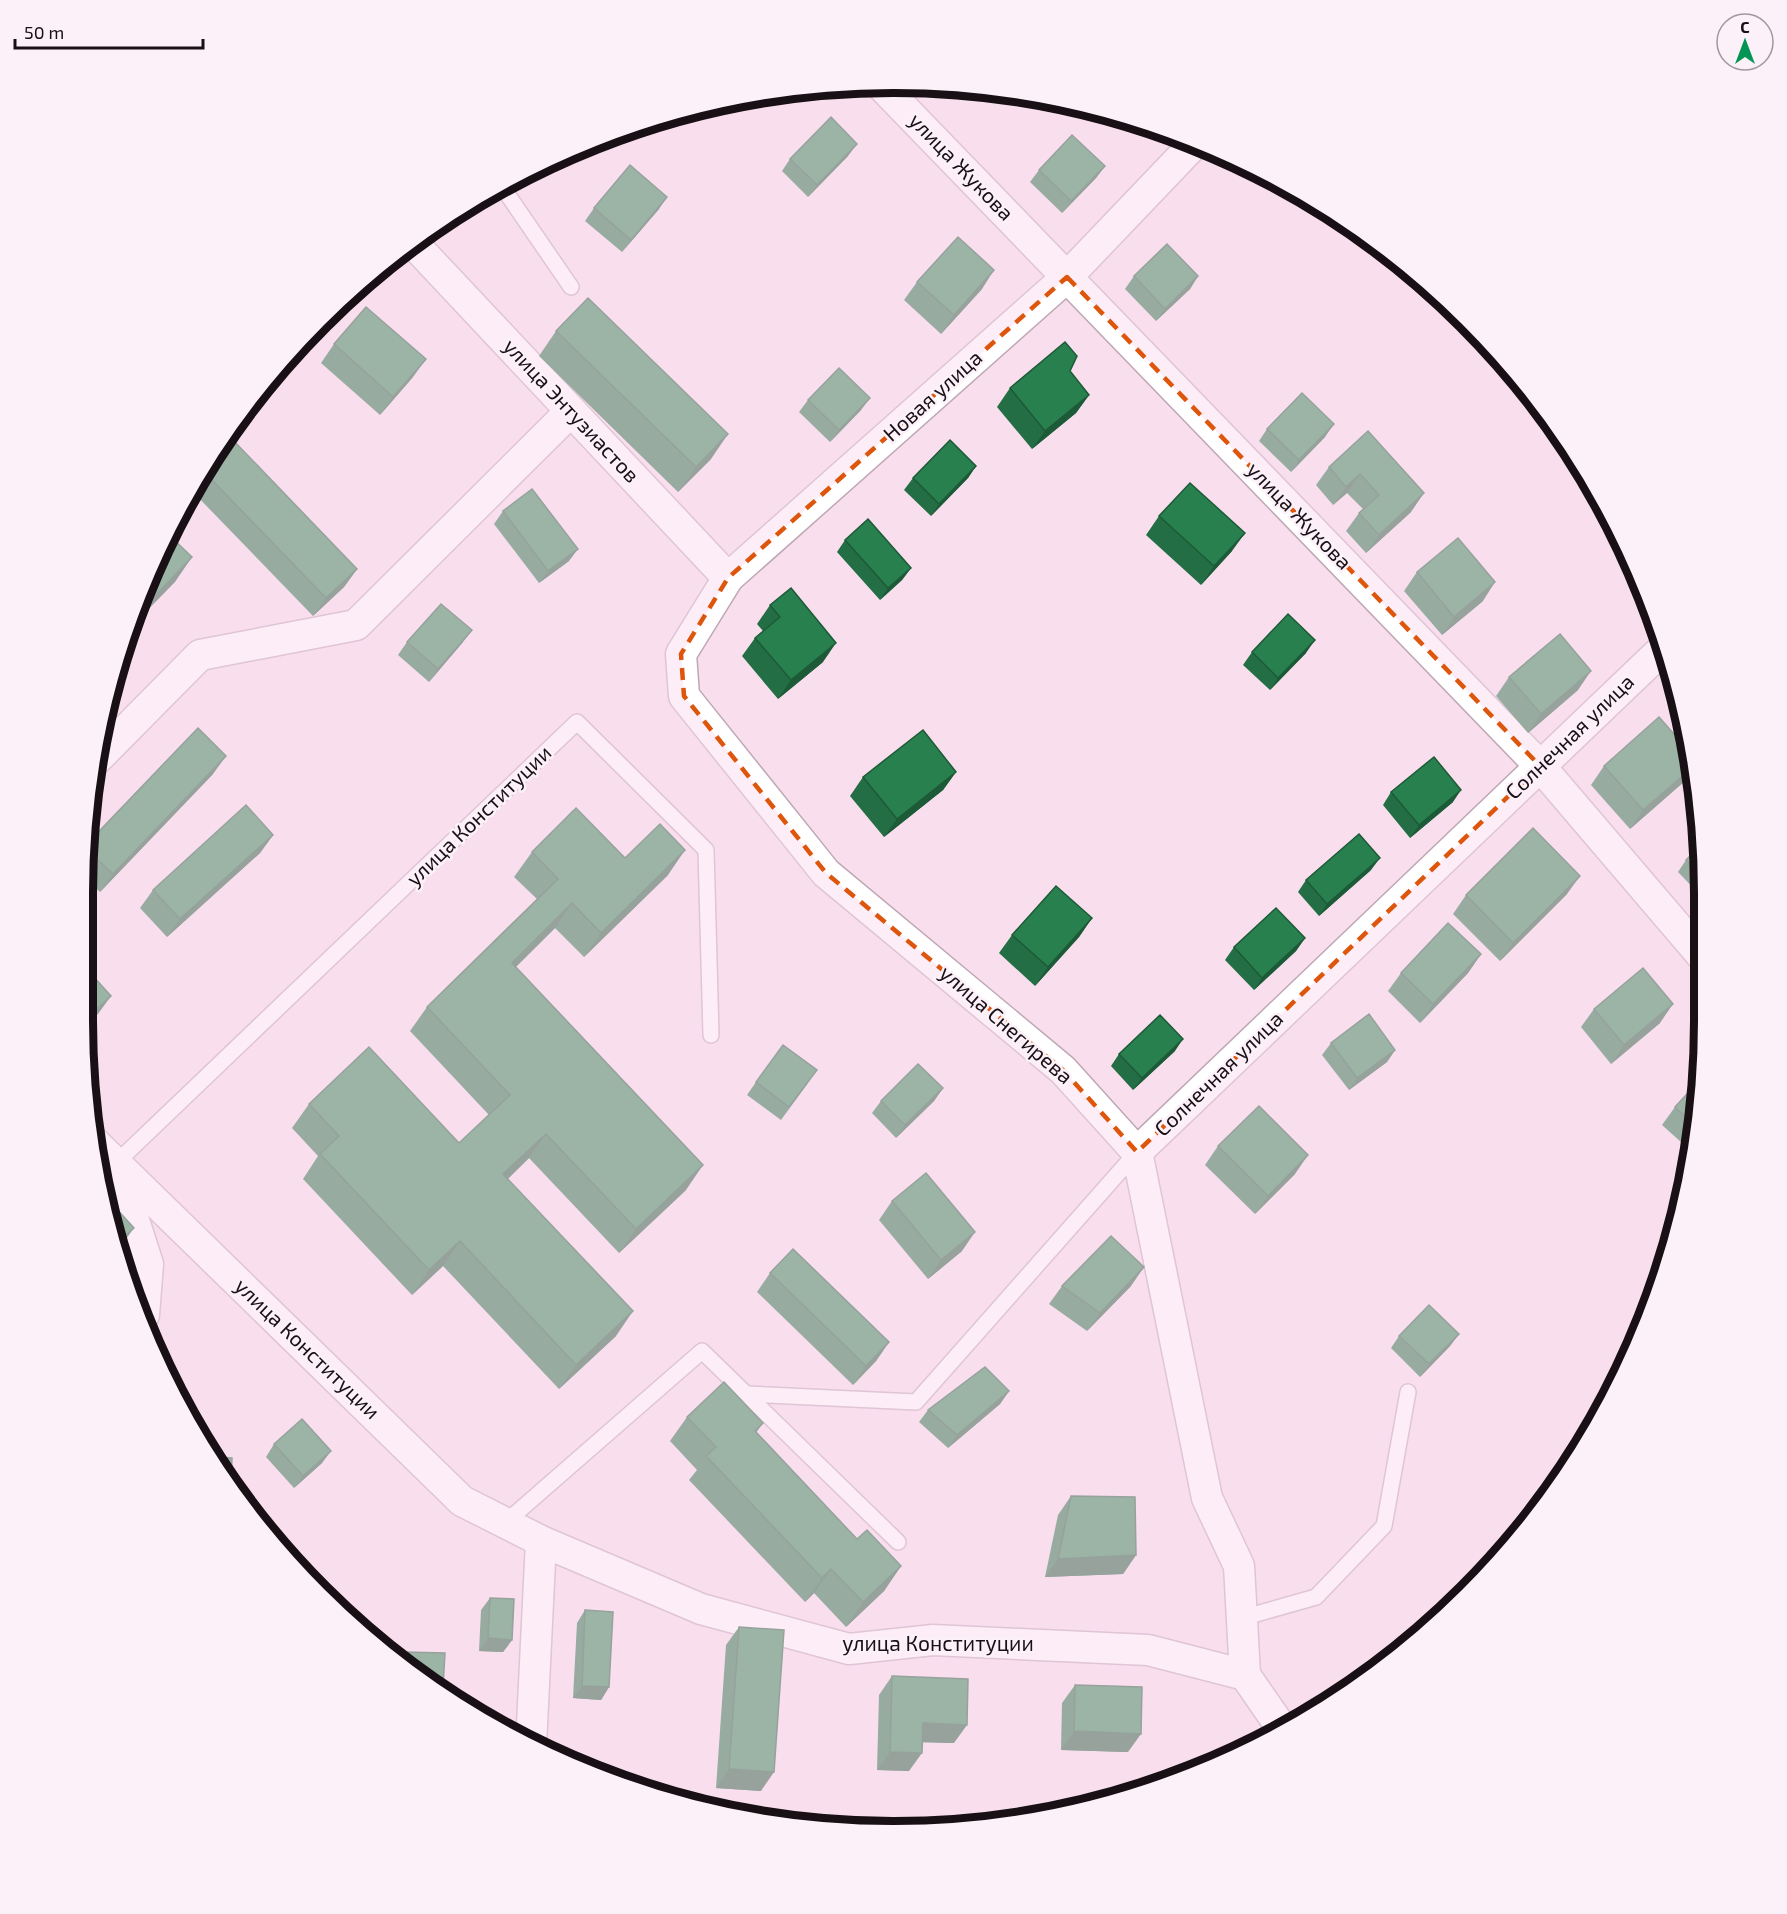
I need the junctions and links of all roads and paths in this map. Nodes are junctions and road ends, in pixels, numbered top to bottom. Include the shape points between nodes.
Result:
1 (889, 93) edge
2 (1189, 150) edge
3 (506, 193) edge
4 (419, 249) edge
5 (1067, 277) junction
6 (571, 287) dead end
7 (570, 411) junction
8 (728, 578) junction
9 (681, 654) joint
10 (1657, 654) edge
11 (106, 750) edge
12 (1540, 766) junction
13 (1694, 946) edge
14 (711, 1035) dead end
15 (104, 1152) edge
16 (1137, 1152) junction
17 (116, 1163) junction
18 (145, 1304) edge
19 (1408, 1392) dead end
20 (747, 1394) junction
21 (506, 1522) junction
22 (541, 1541) junction
23 (898, 1542) dead end
24 (1242, 1618) junction
25 (1245, 1676) junction
26 (1278, 1722) edge
27 (532, 1734) edge

1 - 5 street, улица Жукова
2 - 5 street, Новая улица
3 - 6 lane
4 - 7 street, улица Энтузиастов
5 - 8 street, Новая улица
5 - 12 street, улица Жукова
7 - 8 street, улица Энтузиастов
7 - 11 street via 356,625 200,655
8 - 9 street, Новая улица
9 - 16 street, улица Снегирева via 684,696 826,873 1063,1070
10 - 12 street, Солнечная улица
12 - 13 street, улица Жукова
12 - 16 street, Солнечная улица
14 - 17 lane, улица Конституции via 706,850 577,722
15 - 17 street, улица Конституции
16 - 20 lane, Солнечная улица via 916,1402
16 - 24 street via 1207,1498 1239,1566
17 - 18 street via 148,1264
17 - 21 street, улица Конституции via 462,1501
19 - 24 lane via 1384,1527 1316,1597
20 - 21 lane via 702,1351
20 - 23 lane
21 - 22 street, улица Конституции
22 - 25 street, улица Конституции via 702,1609 849,1649 933,1640 1148,1650
22 - 27 street
24 - 25 street
25 - 26 street

